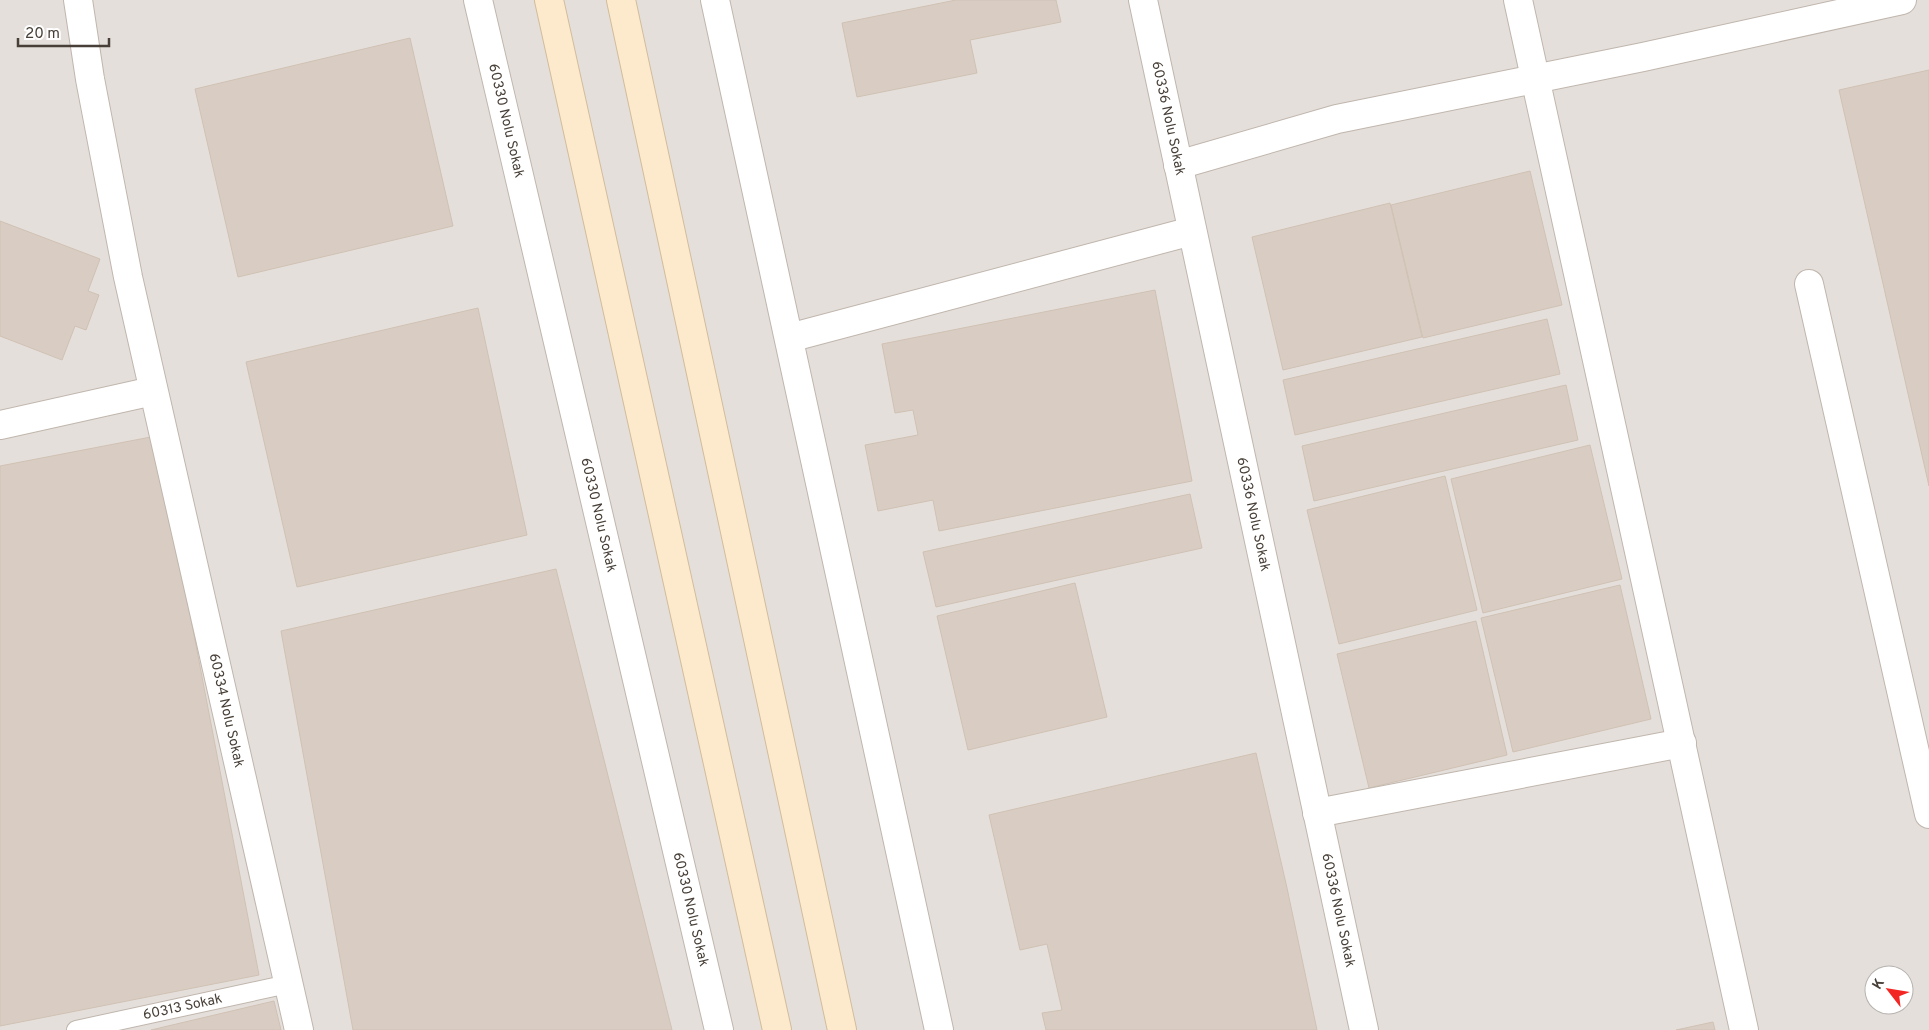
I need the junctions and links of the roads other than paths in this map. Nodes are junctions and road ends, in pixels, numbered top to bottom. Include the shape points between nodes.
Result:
1 (78, 0) edge
2 (478, 0) edge
3 (548, 0) edge
4 (621, 0) edge
5 (715, 0) edge
6 (1143, 0) edge
7 (1518, 0) edge
8 (1902, 0) edge
9 (1535, 78) junction
10 (1178, 165) junction
11 (1192, 230) junction
12 (1809, 284) dead end
13 (789, 338) junction
14 (153, 391) junction
15 (0, 424) edge
16 (1682, 743) junction
17 (1317, 813) junction
18 (1929, 814) edge
19 (288, 984) junction
20 (76, 1030) edge
21 (299, 1030) edge
22 (719, 1030) edge
23 (777, 1030) edge
24 (842, 1030) edge
25 (939, 1030) edge
26 (1364, 1030) edge
27 (1744, 1030) edge

1 - 14 street, 60334 Nolu Sokak via 90,79
2 - 22 street, 60330 Nolu Sokak
3 - 23 street
4 - 24 street
5 - 13 street
6 - 10 street, 60336 Nolu Sokak
7 - 9 street
8 - 9 street
9 - 10 street via 1337,119
9 - 16 street
10 - 11 street, 60336 Nolu Sokak
11 - 13 street
11 - 17 street, 60336 Nolu Sokak
12 - 18 street
13 - 25 street
14 - 15 street
14 - 19 street, 60334 Nolu Sokak
16 - 17 street
16 - 27 street
17 - 26 street, 60336 Nolu Sokak
19 - 20 lane, 60313 Sokak
19 - 21 street, 60334 Nolu Sokak

